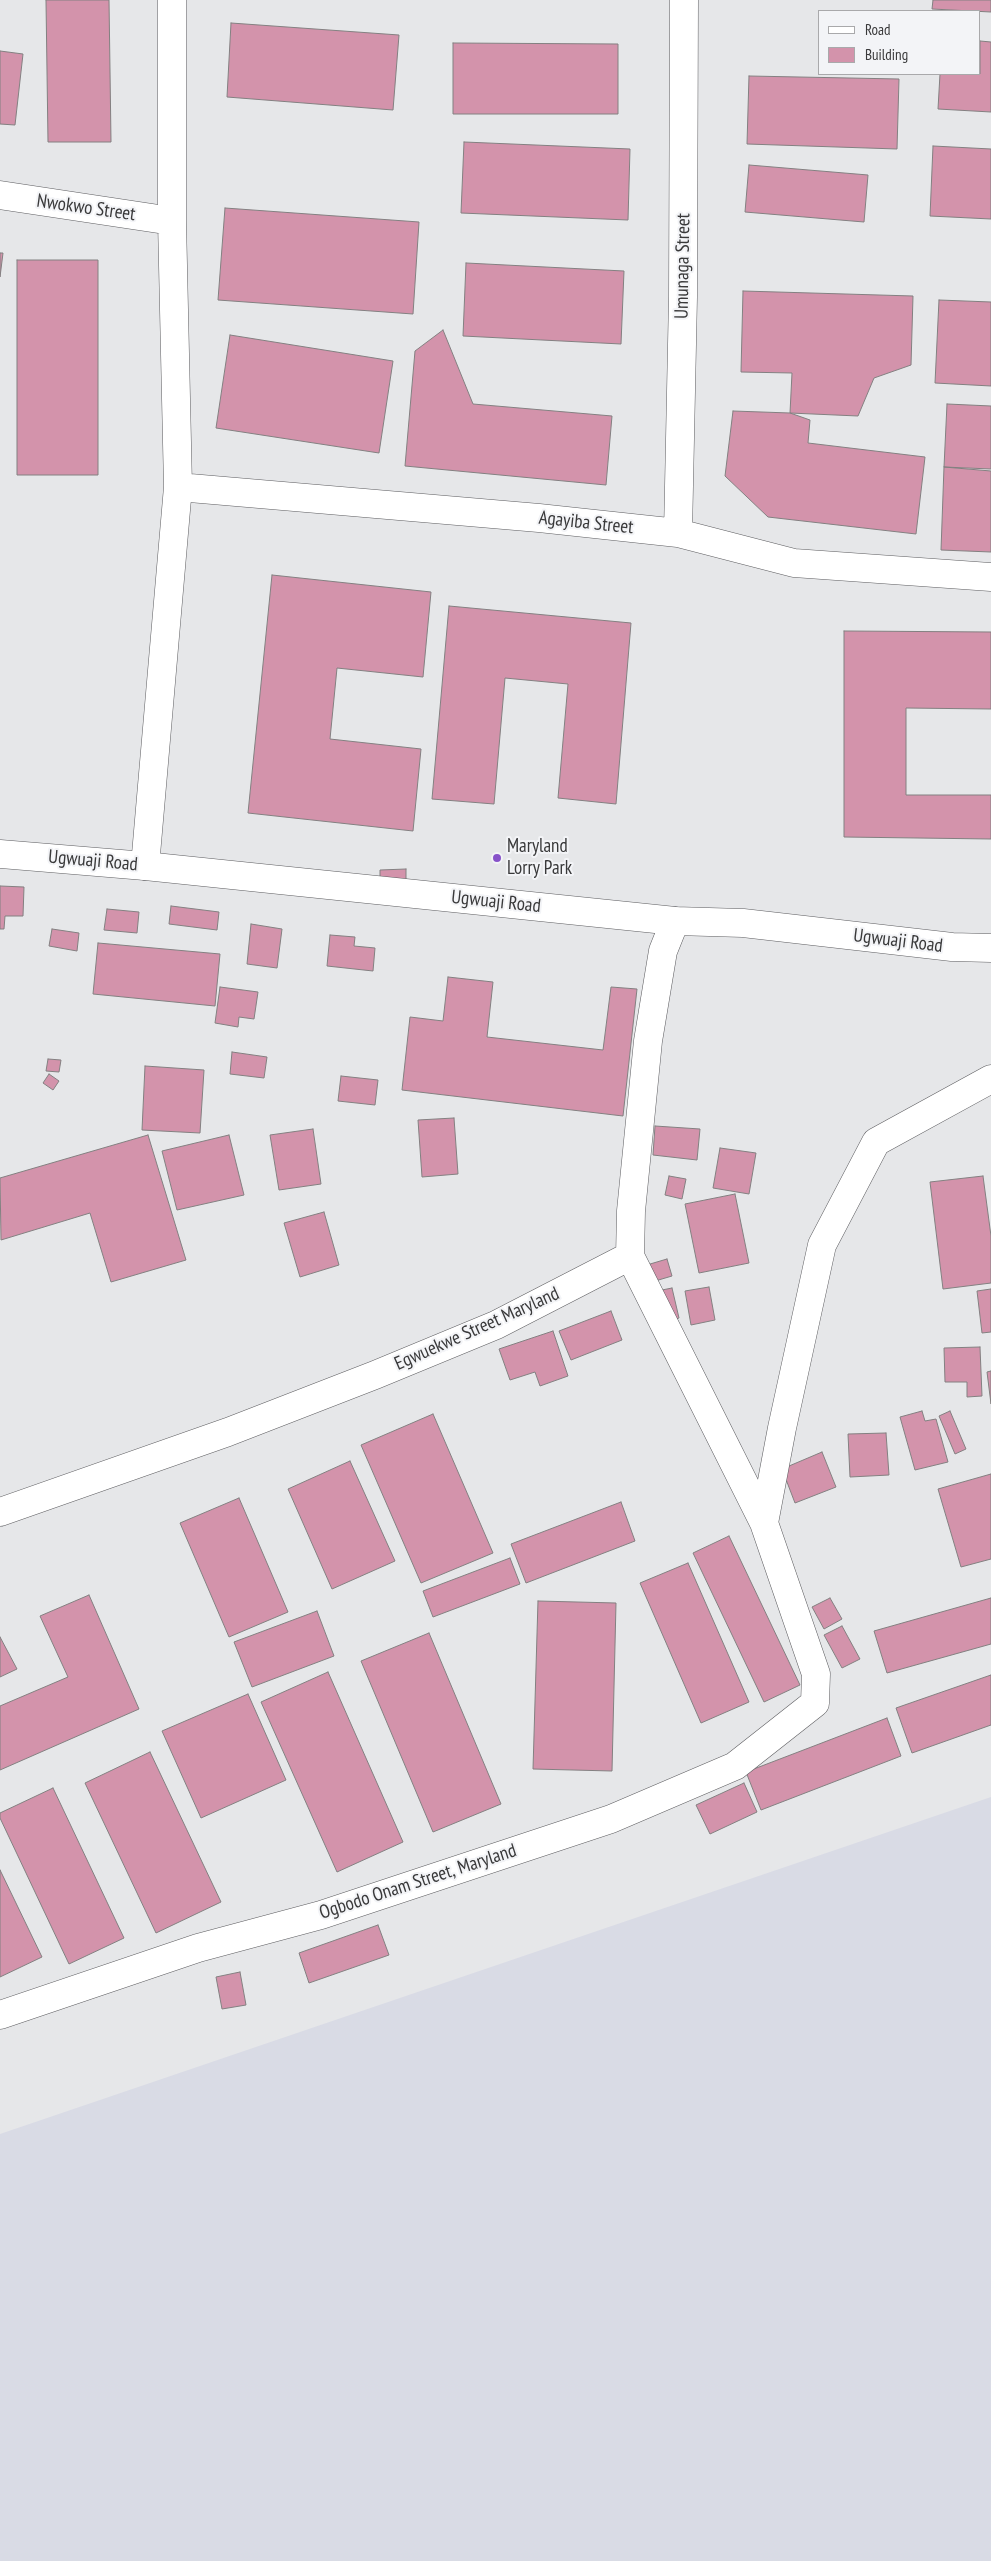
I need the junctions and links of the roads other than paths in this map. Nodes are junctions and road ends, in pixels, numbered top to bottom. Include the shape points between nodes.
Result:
1 (172, 0) edge
2 (684, 0) edge
3 (0, 195) edge
4 (172, 221) junction
5 (178, 488) junction
6 (678, 533) junction
7 (991, 577) edge
8 (0, 854) edge
9 (145, 866) junction
10 (675, 920) junction
11 (991, 948) edge
12 (991, 1078) edge
13 (630, 1256) junction
14 (0, 1512) edge
15 (764, 1523) junction
16 (0, 2015) edge

1 - 4 street
2 - 6 street, Umunaga Street
3 - 4 street, Nwokwo Street
4 - 5 street
5 - 6 street, Agayiba Street
5 - 9 street
6 - 7 street, Agayiba Street via 794,563
8 - 9 street, Ugwuaji Road
9 - 10 street, Ugwuaji Road
10 - 11 street, Ugwuaji Road via 743,923 952,947
10 - 13 street via 662,951 648,1041 630,1212
12 - 15 street via 876,1142 822,1245
13 - 14 street, Egwuekwe Street Maryland via 496,1325 375,1375 228,1432
13 - 15 street
15 - 16 street, Ogbodo Onam Street, Maryland via 816,1674 815,1703 735,1766 611,1819 321,1915 198,1948

